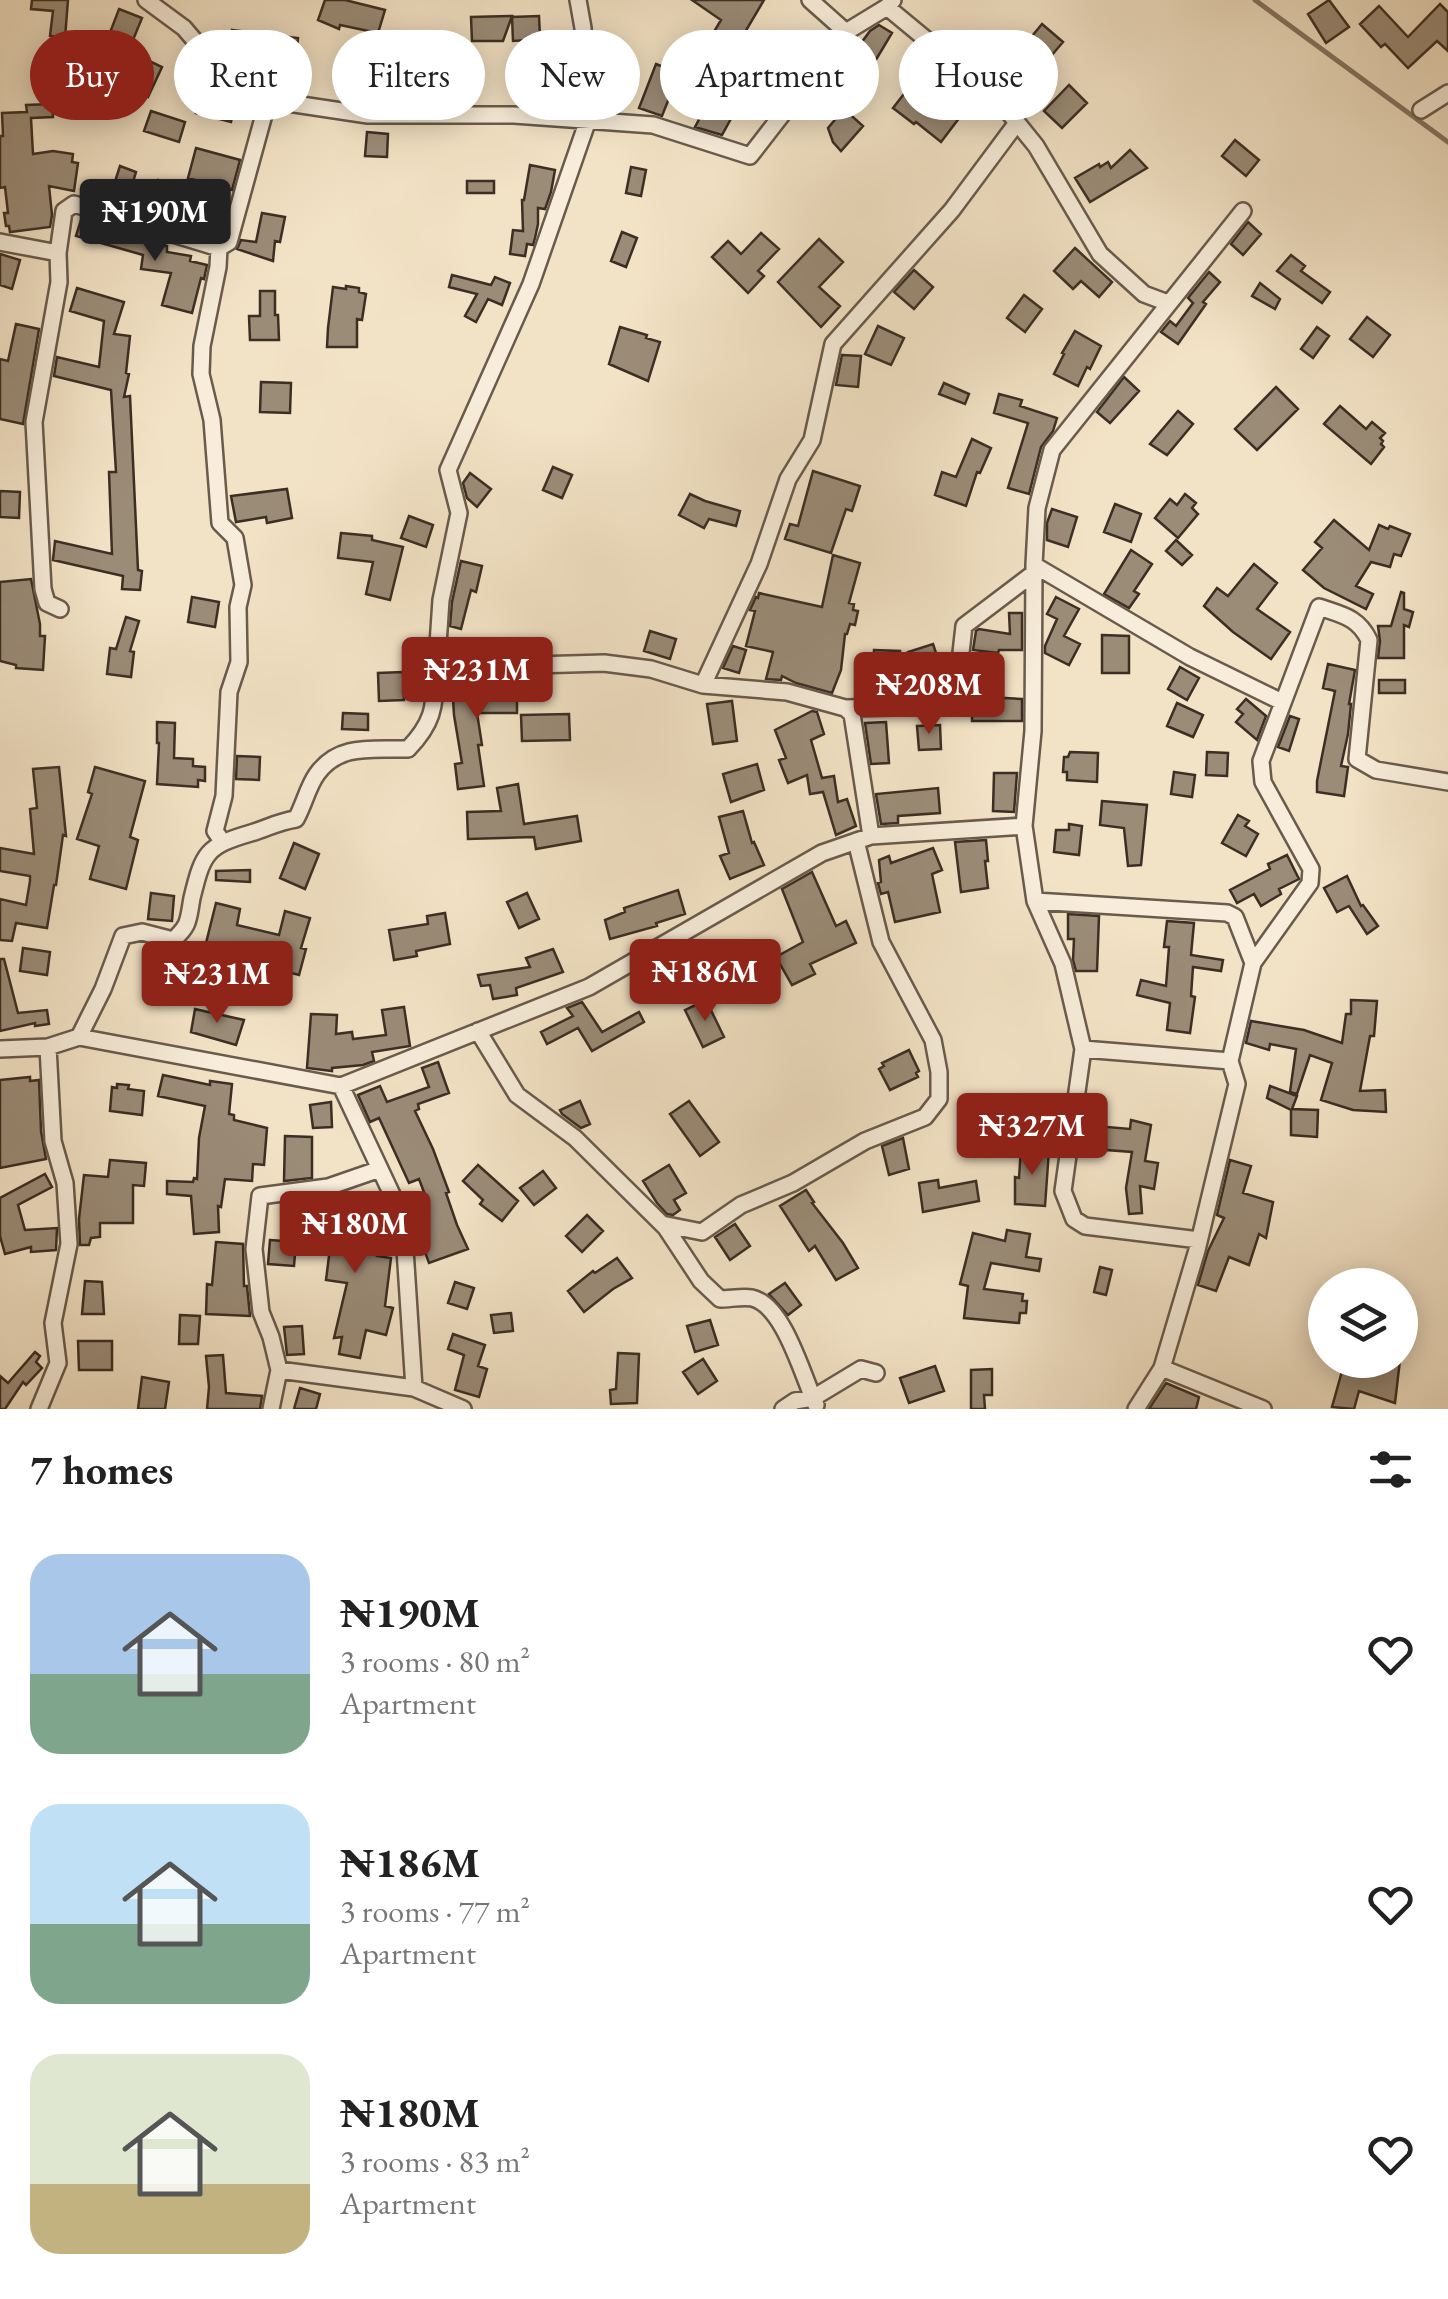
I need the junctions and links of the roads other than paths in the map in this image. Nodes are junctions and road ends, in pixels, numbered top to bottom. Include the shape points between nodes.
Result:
1 (146, 0) edge
2 (578, 0) edge
3 (810, 0) edge
4 (890, 4) edge
5 (186, 30) edge
6 (583, 30) edge
7 (844, 30) edge
8 (849, 30) edge
9 (1448, 94) edge
10 (312, 107) edge
11 (1420, 110) dead end
12 (505, 115) edge
13 (263, 120) edge
14 (588, 120) joint
15 (778, 120) edge
16 (1016, 124) junction
17 (1243, 210) dead end
18 (0, 242) edge
19 (218, 248) junction
20 (58, 253) junction
21 (1168, 303) junction
22 (1034, 569) junction
23 (60, 609) dead end
24 (436, 674) junction
25 (703, 685) junction
26 (1282, 702) junction
27 (845, 708) junction
28 (1448, 782) edge
29 (1024, 826) junction
30 (864, 839) junction
31 (222, 842) junction
32 (1035, 901) junction
33 (1254, 963) junction
34 (478, 1031) junction
35 (79, 1036) junction
36 (48, 1047) junction
37 (1083, 1049) junction
38 (0, 1050) edge
39 (1230, 1062) junction
40 (341, 1086) junction
41 (380, 1170) junction
42 (662, 1224) junction
43 (1200, 1240) junction
44 (1162, 1368) junction
45 (279, 1370) junction
46 (876, 1373) dead end
47 (414, 1388) junction
48 (814, 1402) junction
49 (38, 1409) edge
50 (271, 1409) edge
51 (463, 1409) edge
52 (782, 1409) edge
53 (1136, 1409) edge
54 (1264, 1409) edge

1 - 5 street
2 - 6 street
3 - 7 street
4 - 8 street
4 - 16 street via 998,99
9 - 11 street
10 - 12 street via 368,115
13 - 19 street via 230,242
14 - 15 street via 653,125 750,156
14 - 24 street via 531,284 448,470 459,512 441,600
16 - 21 street via 1100,254 1144,294
16 - 25 street via 952,210 833,344 812,440 788,479 759,564
17 - 21 street
18 - 20 street
19 - 20 street via 74,204 64,211
19 - 31 street via 201,374 212,420 220,523 235,538 243,585 240,662 228,692 224,796 215,831
20 - 23 street via 59,282 34,422 43,588 47,603
21 - 22 street via 1052,450 1037,508
22 - 26 street
22 - 27 street via 964,626 958,679 943,706
22 - 29 street via 1033,731
24 - 25 street via 604,663
24 - 31 street via 434,710 408,749 340,752 314,776 296,819
25 - 27 street via 769,690
26 - 28 street via 1319,607 1344,615 1362,625 1369,640 1357,759 1376,770
26 - 33 street via 1261,762 1263,782 1311,870 1310,883
27 - 30 street via 852,714
29 - 30 street
29 - 32 street
30 - 34 street via 822,853 589,987
30 - 42 street via 881,942 933,1040 939,1100 925,1117 740,1205 702,1232
31 - 35 street via 208,853 196,880 186,930 173,940 142,932 123,936
32 - 33 street via 1228,914
32 - 37 street via 1063,964
33 - 39 street
34 - 40 street
34 - 42 street via 517,1094 575,1138
35 - 36 street
35 - 40 street
36 - 38 street
36 - 49 street via 53,1141 65,1183 70,1244 53,1323 58,1364
37 - 39 street
37 - 43 street via 1063,1190 1074,1220
39 - 43 street via 1236,1084
40 - 41 street
41 - 45 street via 328,1187 260,1196 254,1249 261,1312
41 - 47 street via 404,1218
42 - 48 street via 720,1299 752,1298 770,1306
43 - 44 street
44 - 53 street
44 - 54 street
45 - 47 street
45 - 50 street
46 - 48 street via 861,1369
47 - 51 street
48 - 52 street via 795,1401

